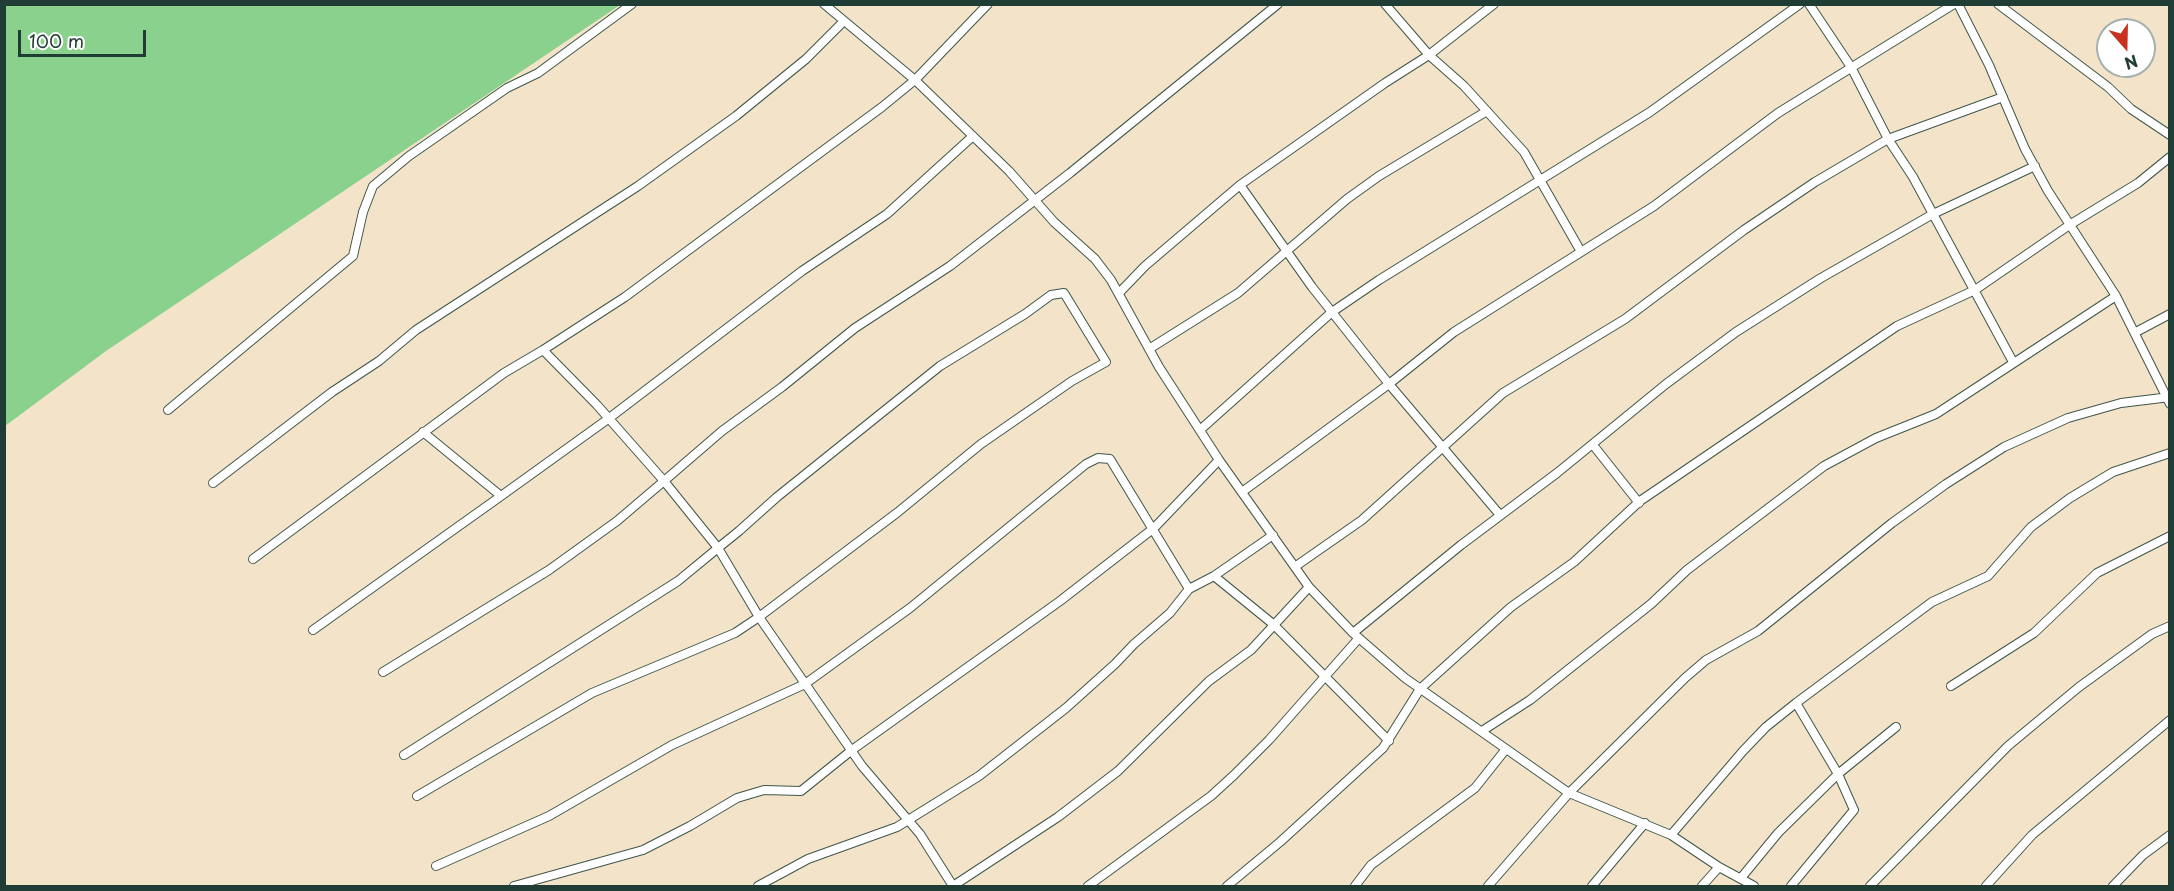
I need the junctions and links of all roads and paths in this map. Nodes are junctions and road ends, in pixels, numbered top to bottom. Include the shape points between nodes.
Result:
1 (632, 4) edge
2 (824, 4) edge
3 (988, 4) edge
4 (1278, 4) edge
5 (1385, 4) edge
6 (1494, 4) edge
7 (1800, 4) edge
8 (1809, 4) edge
9 (1956, 4) edge
10 (1998, 4) edge
11 (844, 21) junction
12 (1429, 55) junction
13 (1851, 67) junction
14 (915, 80) junction
15 (2003, 97) junction
16 (1487, 111) junction
17 (2169, 135) edge
18 (973, 136) junction
19 (1888, 139) junction
20 (2169, 157) edge
21 (2035, 166) junction
22 (1540, 180) junction
23 (1240, 185) junction
24 (1034, 200) junction
25 (1933, 214) junction
26 (2071, 224) junction
27 (1580, 250) junction
28 (1285, 251) junction
29 (1975, 290) junction
30 (1119, 293) junction
31 (2116, 296) junction
32 (1332, 312) junction
33 (2169, 314) edge
34 (2136, 332) junction
35 (1149, 349) junction
36 (543, 350) junction
37 (2013, 362) junction
38 (1389, 384) junction
39 (2168, 400) edge
40 (168, 410) dead end
41 (608, 419) junction
42 (1200, 430) junction
43 (423, 432) junction
44 (1593, 445) junction
45 (1443, 448) junction
46 (2169, 453) edge
47 (1219, 460) junction
48 (664, 481) junction
49 (213, 483) dead end
50 (1242, 492) junction
51 (501, 496) junction
52 (1639, 503) junction
53 (1500, 516) junction
54 (1154, 528) junction
55 (1273, 535) junction
56 (2169, 536) edge
57 (718, 548) junction
58 (253, 559) dead end
59 (1296, 566) junction
60 (1214, 576) junction
61 (1309, 586) junction
62 (1189, 589) junction
63 (759, 617) junction
64 (1272, 624) junction
65 (2169, 626) edge
66 (313, 630) dead end
67 (1356, 635) junction
68 (383, 672) dead end
69 (1323, 677) junction
70 (805, 684) junction
71 (1951, 686) dead end
72 (1420, 689) junction
73 (1796, 703) junction
74 (2169, 720) edge
75 (1896, 727) dead end
76 (1482, 731) junction
77 (1389, 741) junction
78 (1506, 749) junction
79 (852, 750) junction
80 (404, 755) dead end
81 (1838, 774) junction
82 (1569, 794) junction
83 (417, 796) dead end
84 (908, 819) junction
85 (1645, 823) junction
86 (1671, 835) junction
87 (2169, 836) edge
88 (436, 866) dead end
89 (1719, 867) junction
90 (1741, 878) junction
91 (514, 886) edge
92 (758, 886) edge
93 (953, 886) edge
94 (1088, 886) edge
95 (1227, 886) edge
96 (1355, 886) edge
97 (1488, 886) edge
98 (1592, 886) edge
99 (1702, 886) edge
100 (1754, 886) edge
101 (1791, 886) edge
102 (1870, 886) edge
103 (1986, 886) edge
104 (2113, 886) edge

1 - 40 street via 538,73 507,88 409,156 373,186 353,256
2 - 11 street
3 - 14 street
4 - 24 street
5 - 12 street
6 - 12 street
7 - 22 street via 1650,112
8 - 13 street
9 - 13 street
9 - 15 street via 1978,40
10 - 17 street
11 - 14 street
11 - 49 street via 806,59 736,116 638,186 416,330
12 - 16 street
12 - 23 street
13 - 19 street
13 - 27 street via 1750,132 1654,206
14 - 18 street
14 - 36 street via 625,297
15 - 19 street
15 - 21 street
16 - 22 street via 1524,152
16 - 28 street via 1378,176
18 - 24 street
18 - 41 street via 887,214 802,271
19 - 25 street
19 - 45 street via 1815,182 1625,319 1503,393
20 - 26 street via 2138,183
21 - 25 street
21 - 26 street
22 - 27 street
22 - 32 street
23 - 28 street
23 - 30 street
24 - 30 street via 1095,259
24 - 48 street via 950,266 855,328
25 - 29 street
25 - 44 street via 1736,332
26 - 29 street
26 - 31 street
27 - 38 street via 1454,332
28 - 32 street
28 - 35 street via 1238,293
29 - 37 street
29 - 52 street via 1897,326
30 - 35 street
31 - 34 street
31 - 37 street
32 - 38 street
32 - 42 street
33 - 34 street
34 - 39 street
35 - 42 street
36 - 41 street
36 - 43 street via 504,373
37 - 76 street via 1936,414 1876,438 1824,466 1687,570 1651,604 1530,700
38 - 45 street
38 - 50 street
39 - 82 street via 2121,403 2058,422 2004,447 1946,484 1758,631 1706,660 1684,678
41 - 48 street
41 - 51 street
42 - 47 street
43 - 51 street
43 - 58 street
44 - 52 street
44 - 53 street
45 - 53 street
45 - 59 street via 1362,520
46 - 73 street via 2113,472 2070,498 2031,527 1988,576 1932,602
47 - 50 street
47 - 54 street
48 - 57 street
48 - 68 street via 549,570
50 - 55 street
51 - 66 street
52 - 72 street via 1574,562 1511,607
53 - 67 street
54 - 62 street
54 - 70 street via 1110,459 1098,458 910,608
54 - 79 street via 1060,601
55 - 59 street
55 - 60 street
56 - 71 street via 2097,573 2034,633
57 - 63 street
57 - 63 street via 940,366 1051,295 1064,293 1106,362 981,444
57 - 80 street via 678,581 612,625
59 - 61 street
60 - 62 street
60 - 64 street
61 - 64 street
61 - 67 street
62 - 84 street via 1170,613 1066,708 979,776
63 - 70 street
63 - 83 street via 735,633 592,693
64 - 69 street
64 - 93 street via 1251,650 1209,681 1118,771 1058,817
65 - 102 street via 2079,687 2008,746
67 - 69 street
67 - 72 street
69 - 77 street
69 - 94 street via 1269,740 1219,789
70 - 79 street
70 - 88 street via 672,745 549,816
72 - 76 street
72 - 77 street
73 - 81 street
73 - 86 street via 1743,751
74 - 103 street via 2032,835
75 - 81 street
76 - 78 street
77 - 95 street
78 - 82 street
78 - 96 street via 1475,788 1371,865
79 - 84 street
79 - 91 street via 799,792 764,790 737,798 643,850
81 - 90 street via 1778,833
81 - 101 street via 1854,810
82 - 85 street
82 - 97 street
84 - 92 street via 883,833 808,859
84 - 93 street
85 - 86 street
85 - 98 street
86 - 89 street
87 - 104 street via 2143,855
89 - 90 street
89 - 99 street
90 - 100 street

